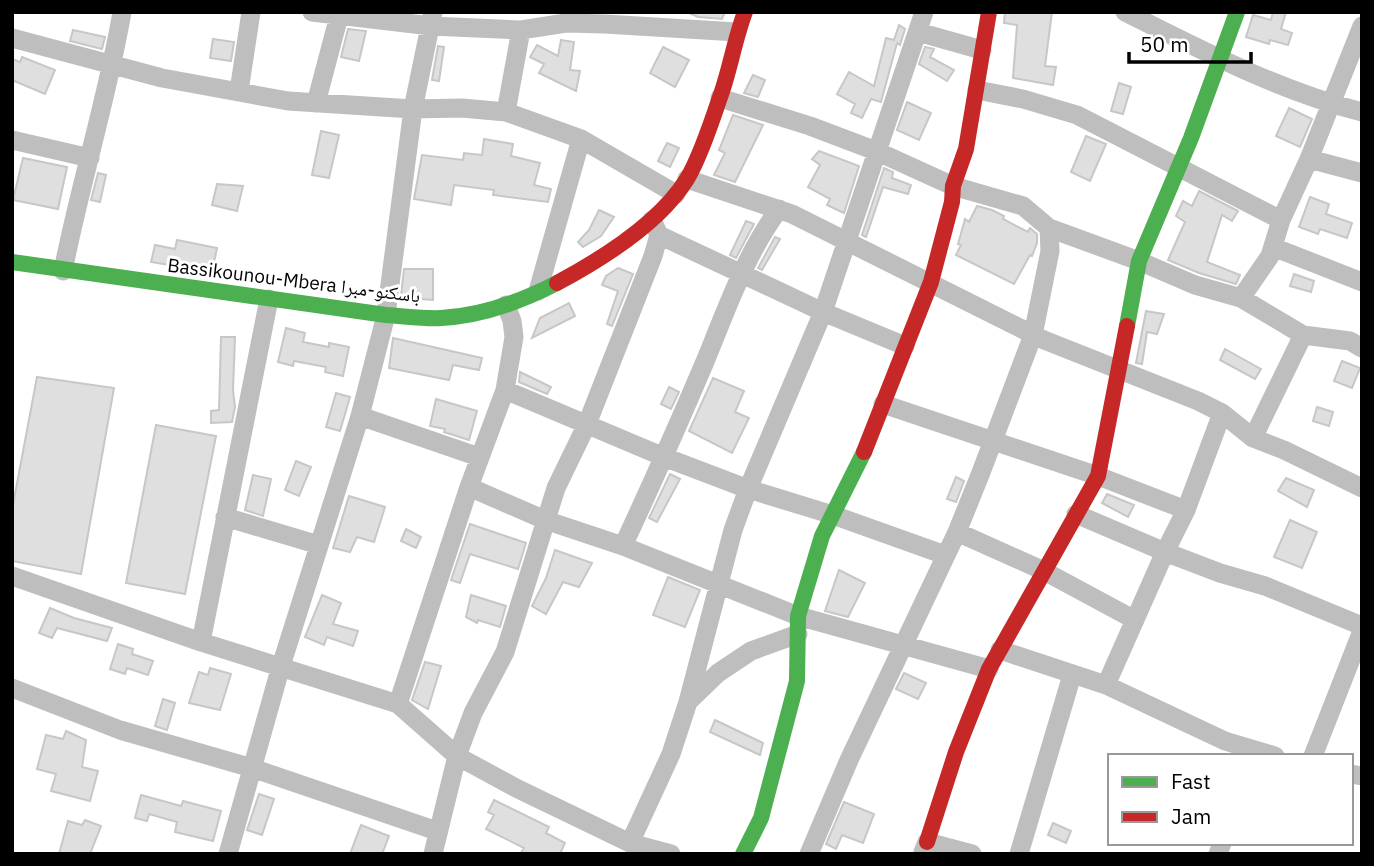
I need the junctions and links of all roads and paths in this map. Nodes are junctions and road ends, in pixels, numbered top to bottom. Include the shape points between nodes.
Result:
1 (122, 12) edge
2 (251, 12) edge
3 (312, 12) edge
4 (745, 12) edge
5 (924, 12) edge
6 (989, 12) edge
7 (1125, 12) edge
8 (1237, 12) edge
9 (351, 15) edge
10 (606, 18) edge
11 (432, 19) edge
12 (1362, 26) edge
13 (522, 30) junction
14 (737, 32) junction
15 (918, 32) junction
16 (12, 38) edge
17 (982, 50) junction
18 (1221, 60) junction
19 (113, 63) junction
20 (977, 90) junction
21 (239, 91) junction
22 (720, 98) junction
23 (316, 103) junction
24 (1329, 104) junction
25 (413, 109) junction
26 (506, 112) junction
27 (1362, 112) edge
28 (581, 139) junction
29 (12, 140) edge
30 (876, 151) junction
31 (90, 158) junction
32 (1309, 159) junction
33 (1177, 168) junction
34 (1362, 173) edge
35 (682, 186) junction
36 (953, 186) junction
37 (779, 209) junction
38 (1281, 220) junction
39 (656, 227) junction
40 (1049, 228) junction
41 (846, 241) junction
42 (1273, 247) junction
43 (1139, 261) junction
44 (12, 262) edge
45 (63, 271) junction
46 (742, 272) junction
47 (931, 282) junction
48 (1362, 282) edge
49 (538, 291) junction
50 (1241, 298) junction
51 (269, 299) junction
52 (506, 305) junction
53 (823, 312) junction
54 (386, 315) junction
55 (1033, 335) junction
56 (1303, 335) junction
57 (905, 346) junction
58 (1362, 348) edge
59 (1118, 370) junction
60 (505, 390) junction
61 (883, 404) junction
62 (1222, 413) junction
63 (360, 416) junction
64 (587, 424) junction
65 (1253, 438) junction
66 (992, 442) junction
67 (479, 457) junction
68 (664, 457) junction
69 (1098, 477) junction
70 (469, 487) junction
71 (1362, 488) edge
72 (748, 489) junction
73 (1186, 510) junction
74 (1076, 514) junction
75 (833, 515) junction
76 (225, 517) junction
77 (545, 520) junction
78 (957, 532) junction
79 (319, 544) junction
80 (623, 546) junction
81 (1164, 552) junction
82 (945, 555) junction
83 (1044, 571) junction
84 (12, 576) edge
85 (720, 585) junction
86 (1135, 620) junction
87 (798, 625) junction
88 (1362, 628) edge
89 (201, 642) junction
90 (903, 644) junction
91 (1000, 650) junction
92 (281, 666) junction
93 (989, 669) junction
94 (1072, 675) junction
95 (1106, 685) junction
96 (12, 688) edge
97 (688, 702) junction
98 (398, 704) junction
99 (1261, 754) edge
100 (1314, 754) edge
101 (457, 756) junction
102 (251, 768) junction
103 (437, 831) junction
104 (631, 844) junction
105 (925, 848) edge
106 (228, 854) edge
107 (433, 854) edge
108 (671, 854) edge
109 (743, 854) edge
110 (809, 854) edge
111 (972, 854) edge
112 (1019, 854) edge

1 - 19 street
2 - 21 street
3 - 9 street
4 - 14 street, Bassikounou-Mbera باسكنو-مبرا
5 - 15 street
6 - 17 street
7 - 18 street
8 - 18 street
9 - 11 street
9 - 23 street
10 - 13 street
10 - 14 street
11 - 13 street
11 - 25 street
12 - 24 street
13 - 26 street
14 - 22 street, Bassikounou-Mbera باسكنو-مبرا
15 - 17 street
15 - 30 street
16 - 19 street
17 - 20 street
18 - 24 street
18 - 33 street
19 - 21 street via 162,78
19 - 31 street
20 - 33 street via 1077,115
20 - 36 street via 966,149
21 - 23 street
22 - 30 street
22 - 35 street, Bassikounou-Mbera باسكنو-مبرا
23 - 25 street
24 - 27 street
24 - 32 street
25 - 26 street
25 - 54 street
26 - 28 street
28 - 35 street
28 - 49 street
29 - 31 street
30 - 36 street
30 - 41 street
31 - 45 street
32 - 34 street
32 - 38 street
33 - 38 street
33 - 43 street
35 - 37 street
35 - 39 street, Bassikounou-Mbera باسكنو-مبرا
36 - 40 street via 1023,206
36 - 47 street
37 - 41 street
37 - 46 street
38 - 42 street
39 - 46 street
39 - 49 street, Bassikounou-Mbera باسكنو-مبرا
39 - 64 street via 653,256
40 - 43 street
40 - 55 street via 1050,251
41 - 47 street
41 - 53 street
42 - 48 street
42 - 50 street
43 - 50 street
43 - 59 street
44 - 45 street, Bassikounou-Mbera باسكنو-مبرا
45 - 51 street, Bassikounou-Mbera باسكنو-مبرا
46 - 53 street
46 - 68 street
47 - 55 street
47 - 57 street
49 - 52 street, Bassikounou-Mbera باسكنو-مبرا
50 - 56 street
51 - 54 street, Bassikounou-Mbera باسكنو-مبرا
51 - 76 street
52 - 54 street, Bassikounou-Mbera باسكنو-مبرا via 445,318
52 - 60 street via 514,337
53 - 57 street
53 - 72 street
54 - 63 street
55 - 59 street
55 - 66 street
56 - 58 street via 1350,341
56 - 65 street
57 - 61 street
59 - 62 street
59 - 69 street
60 - 64 street
60 - 67 street
61 - 66 street
61 - 75 street
62 - 65 street
62 - 73 street
63 - 67 street
63 - 79 street
64 - 68 street
64 - 77 street
65 - 71 street
66 - 69 street
66 - 78 street
67 - 70 street
68 - 72 street
68 - 80 street
69 - 73 street
69 - 74 street
70 - 77 street
70 - 98 street
72 - 75 street
72 - 85 street
73 - 81 street
74 - 81 street
74 - 83 street
75 - 82 street
75 - 87 street via 822,536
76 - 79 street
76 - 89 street
77 - 80 street
77 - 101 street via 505,652
78 - 82 street
78 - 83 street
79 - 92 street
80 - 85 street
81 - 86 street
81 - 88 street via 1265,586
82 - 90 street
83 - 86 street
83 - 91 street
84 - 89 street
85 - 87 street
85 - 97 street
86 - 95 street
87 - 90 street
87 - 97 street via 718,673
87 - 109 street via 797,681 761,818
88 - 100 street
89 - 92 street
90 - 93 street
90 - 110 street
91 - 93 street
91 - 94 street
92 - 98 street
92 - 102 street
93 - 105 street
94 - 95 street
94 - 112 street
95 - 99 street
96 - 102 street via 120,730
97 - 104 street via 671,754
98 - 101 street
101 - 103 street
101 - 104 street
102 - 103 street
102 - 106 street
103 - 107 street
104 - 108 street
105 - 111 street

